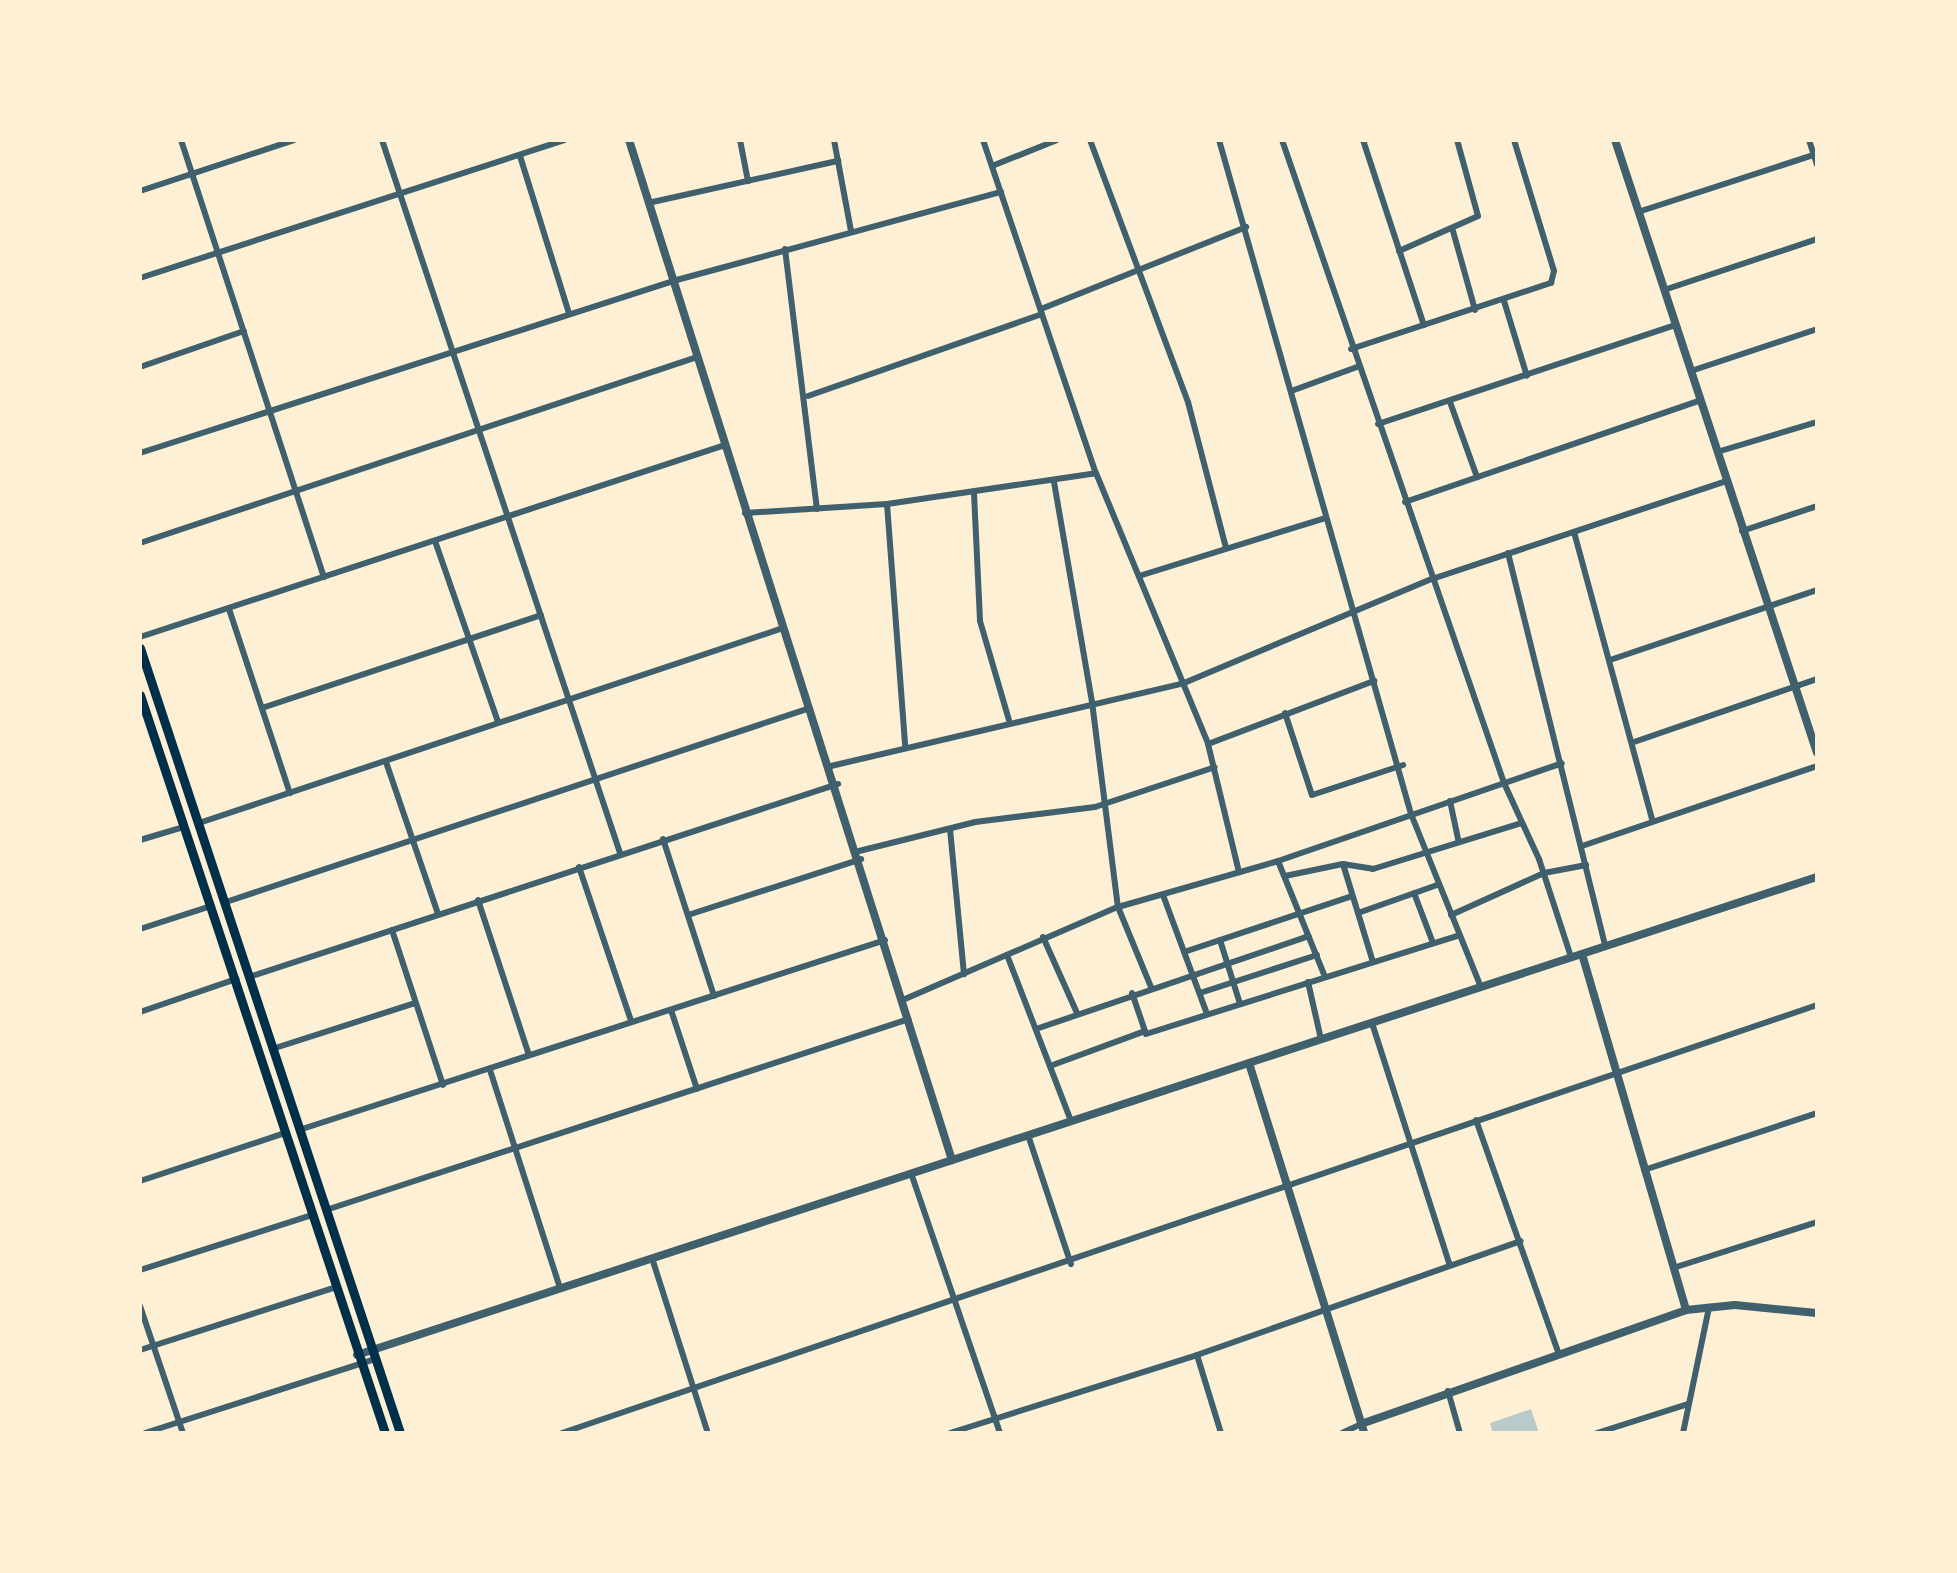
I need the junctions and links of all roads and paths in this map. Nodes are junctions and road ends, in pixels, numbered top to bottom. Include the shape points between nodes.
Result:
1 (181, 140) edge
2 (294, 140) edge
3 (382, 140) edge
4 (564, 140) edge
5 (629, 140) edge
6 (740, 140) edge
7 (834, 140) edge
8 (984, 140) edge
9 (1057, 140) edge
10 (1090, 140) edge
11 (1219, 140) edge
12 (1282, 140) edge
13 (1363, 140) edge
14 (1514, 140) edge
15 (1615, 140) edge
16 (1809, 140) edge
17 (1460, 141) edge
18 (1815, 155) edge
19 (520, 156) junction
20 (838, 161) junction
21 (1817, 165) edge
22 (992, 166) junction
23 (192, 174) junction
24 (748, 180) junction
25 (140, 191) edge
26 (1001, 192) junction
27 (399, 195) junction
28 (648, 203) junction
29 (1638, 212) junction
30 (1246, 227) junction
31 (852, 231) junction
32 (1453, 231) junction
33 (1817, 239) edge
34 (785, 250) junction
35 (1399, 252) junction
36 (218, 253) junction
37 (1138, 272) junction
38 (140, 278) edge
39 (673, 280) junction
40 (1664, 290) junction
41 (1504, 301) junction
42 (1475, 310) junction
43 (1042, 312) junction
44 (569, 313) junction
45 (1424, 326) junction
46 (1675, 326) junction
47 (1817, 329) edge
48 (244, 331) junction
49 (453, 349) junction
50 (1351, 349) junction
51 (697, 357) junction
52 (140, 367) edge
53 (1358, 367) junction
54 (1691, 371) junction
55 (1528, 376) junction
56 (1294, 390) junction
57 (808, 396) junction
58 (1701, 400) junction
59 (1450, 402) junction
60 (271, 410) junction
61 (1817, 422) edge
62 (1378, 424) junction
63 (480, 431) junction
64 (722, 446) junction
65 (1717, 452) junction
66 (140, 453) edge
67 (1096, 473) junction
68 (1477, 476) junction
69 (1726, 481) junction
70 (1054, 482) junction
71 (297, 490) junction
72 (974, 493) junction
73 (1405, 502) junction
74 (887, 504) junction
75 (1817, 506) edge
76 (817, 509) junction
77 (744, 513) junction
78 (508, 515) junction
79 (1325, 518) junction
80 (1742, 531) junction
81 (1574, 532) junction
82 (436, 541) junction
83 (140, 543) edge
84 (1226, 548) junction
85 (1508, 553) junction
86 (1139, 576) junction
87 (324, 577) junction
88 (1432, 579) junction
89 (1817, 590) edge
90 (1768, 606) junction
91 (229, 609) junction
92 (1352, 612) junction
93 (541, 615) junction
94 (782, 628) junction
95 (140, 637) edge
96 (469, 640) junction
97 (140, 648) edge
98 (1610, 660) junction
99 (1817, 679) edge
100 (1374, 681) junction
101 (1184, 683) junction
102 (1795, 687) junction
103 (140, 695) edge
104 (568, 697) junction
105 (1092, 702) junction
106 (262, 708) junction
107 (811, 708) junction
108 (1285, 713) junction
109 (1010, 720) junction
110 (498, 722) junction
111 (1634, 742) junction
112 (1208, 744) junction
113 (905, 746) junction
114 (1817, 753) edge
115 (386, 762) junction
116 (1562, 762) junction
117 (1402, 765) junction
118 (832, 766) junction
119 (1817, 766) edge
120 (1216, 767) junction
121 (595, 778) junction
122 (1504, 783) junction
123 (838, 784) junction
124 (290, 794) junction
125 (1104, 801) junction
126 (1450, 801) junction
127 (1411, 814) junction
128 (1652, 820) junction
129 (199, 823) junction
130 (1522, 823) junction
131 (185, 827) junction
132 (950, 829) junction
133 (663, 838) junction
134 (140, 840) edge
135 (412, 840) junction
136 (1458, 840) junction
137 (1582, 846) junction
138 (1424, 849) junction
139 (620, 853) junction
140 (860, 855) junction
141 (1278, 861) junction
142 (1343, 864) junction
143 (1586, 866) junction
144 (579, 867) junction
145 (1239, 872) junction
146 (1544, 873) junction
147 (1284, 876) junction
148 (1817, 877) edge
149 (1437, 884) junction
150 (1414, 893) junction
151 (1163, 895) junction
152 (1352, 896) junction
153 (478, 900) junction
154 (226, 902) junction
155 (212, 906) junction
156 (1118, 907) junction
157 (1358, 913) junction
158 (438, 914) junction
159 (1300, 914) junction
160 (688, 915) junction
161 (1452, 915) junction
162 (140, 929) edge
163 (392, 930) junction
164 (1460, 935) junction
165 (1309, 936) junction
166 (1043, 937) junction
167 (885, 940) junction
168 (1220, 940) junction
169 (1432, 943) junction
170 (1606, 946) junction
171 (1184, 952) junction
172 (1582, 954) junction
173 (1008, 955) junction
174 (1316, 956) junction
175 (1571, 958) junction
176 (1227, 960) junction
177 (1373, 962) junction
178 (1191, 971) junction
179 (964, 974) junction
180 (249, 977) junction
181 (1326, 977) junction
182 (237, 979) junction
183 (1233, 982) junction
184 (1308, 982) junction
185 (1151, 987) junction
186 (1481, 987) junction
187 (1132, 993) junction
188 (1200, 993) junction
189 (714, 996) junction
190 (905, 1000) junction
191 (416, 1002) junction
192 (1240, 1004) junction
193 (1817, 1006) edge
194 (671, 1010) junction
195 (140, 1012) edge
196 (1077, 1014) junction
197 (1207, 1014) junction
198 (910, 1018) junction
199 (632, 1022) junction
200 (1372, 1022) junction
201 (1036, 1028) junction
202 (1145, 1031) junction
203 (1320, 1039) junction
204 (272, 1049) junction
205 (529, 1055) junction
206 (1249, 1063) junction
207 (1050, 1066) junction
208 (490, 1070) junction
209 (1614, 1072) junction
210 (444, 1085) junction
211 (697, 1089) junction
212 (1817, 1113) edge
213 (1476, 1120) junction
214 (1071, 1121) junction
215 (298, 1130) junction
216 (286, 1133) junction
217 (1028, 1135) junction
218 (1408, 1144) junction
219 (516, 1150) junction
220 (952, 1160) junction
221 (1644, 1170) junction
222 (911, 1173) junction
223 (140, 1180) edge
224 (1290, 1190) junction
225 (326, 1210) junction
226 (314, 1214) junction
227 (1817, 1222) edge
228 (1520, 1241) junction
229 (652, 1258) junction
230 (1449, 1263) junction
231 (1071, 1264) junction
232 (1673, 1268) junction
233 (140, 1270) edge
234 (336, 1286) junction
235 (560, 1288) junction
236 (956, 1303) junction
237 (140, 1306) edge
238 (1327, 1306) junction
239 (1708, 1306) junction
240 (1686, 1310) junction
241 (1817, 1313) edge
242 (154, 1346) junction
243 (140, 1350) edge
244 (1558, 1352) junction
245 (374, 1354) junction
246 (1197, 1355) junction
247 (359, 1359) junction
248 (694, 1389) junction
249 (1448, 1390) junction
250 (1690, 1404) junction
251 (995, 1418) junction
252 (179, 1422) junction
253 (1362, 1429) edge
254 (145, 1433) edge
255 (182, 1433) edge
256 (385, 1433) edge
257 (400, 1433) edge
258 (565, 1433) edge
259 (708, 1433) edge
260 (950, 1433) edge
261 (1000, 1433) edge
262 (1221, 1433) edge
263 (1342, 1433) edge
264 (1460, 1433) edge
265 (1597, 1433) edge
266 (1683, 1433) edge

1 - 23 street
2 - 23 street
3 - 27 street
4 - 19 street
5 - 28 street
6 - 24 street
7 - 20 street
8 - 22 street
9 - 22 street
10 - 37 street
11 - 30 street
12 - 50 street
13 - 35 street
14 - 41 street via 1554,278
15 - 29 street
16 - 18 street
17 - 32 street via 1478,213
18 - 21 street
18 - 29 street
19 - 27 street
19 - 44 street
20 - 24 street
20 - 31 street
22 - 26 street
23 - 25 street
23 - 36 street
24 - 28 street
26 - 31 street
26 - 43 street
27 - 36 street
27 - 49 street
28 - 39 street
29 - 40 street
30 - 37 street
30 - 56 street
31 - 34 street
32 - 35 street
32 - 42 street
33 - 40 street
34 - 39 street
34 - 57 street
35 - 45 street
36 - 38 street
36 - 48 street
37 - 43 street
37 - 84 street via 1201,441
39 - 44 street
39 - 51 street
40 - 46 street
41 - 42 street
41 - 55 street
42 - 45 street
43 - 57 street
43 - 67 street
44 - 49 street
45 - 50 street
46 - 54 street
46 - 55 street
47 - 54 street
48 - 52 street
48 - 60 street
49 - 60 street
49 - 63 street
50 - 53 street
51 - 63 street
51 - 64 street
53 - 56 street
53 - 62 street
54 - 58 street
55 - 59 street
56 - 79 street
57 - 76 street
58 - 65 street
58 - 68 street
59 - 62 street
59 - 68 street
60 - 66 street
60 - 71 street
61 - 65 street
62 - 73 street
63 - 71 street
63 - 78 street
64 - 77 street
64 - 78 street
65 - 69 street
67 - 70 street
67 - 86 street
68 - 73 street
69 - 80 street
69 - 81 street
70 - 72 street
70 - 105 street
71 - 83 street
71 - 87 street
72 - 74 street
72 - 109 street via 980,621
73 - 88 street
74 - 76 street
74 - 113 street
75 - 80 street
76 - 77 street
77 - 94 street
78 - 82 street
78 - 93 street
79 - 84 street
79 - 92 street
80 - 90 street
81 - 85 street
81 - 98 street
82 - 87 street
82 - 96 street
84 - 86 street
85 - 88 street
85 - 116 street
86 - 101 street
87 - 91 street
88 - 92 street
88 - 122 street
89 - 90 street
90 - 98 street
90 - 102 street
91 - 95 street
91 - 106 street
92 - 100 street
92 - 101 street
93 - 96 street
93 - 104 street
94 - 104 street
94 - 107 street
96 - 106 street
96 - 110 street
97 - 129 main road
98 - 111 street
99 - 102 street
100 - 108 street
100 - 117 street
101 - 105 street
101 - 112 street
102 - 111 street
102 - 114 street
103 - 131 main road
104 - 110 street
104 - 121 street
105 - 109 street
105 - 125 street
106 - 124 street
107 - 118 street
107 - 121 street
108 - 112 street
108 - 117 street via 1312,794
109 - 113 street
110 - 115 street
111 - 128 street
112 - 120 street
113 - 118 street
115 - 124 street
115 - 135 street
116 - 122 street
116 - 137 street
117 - 127 street
118 - 123 street
119 - 128 street
120 - 125 street
120 - 145 street
121 - 135 street
121 - 139 street
122 - 126 street
122 - 130 street
123 - 133 street
123 - 140 street
124 - 129 street
125 - 132 street
125 - 156 street
126 - 127 street
126 - 136 street
127 - 138 street
127 - 141 street
128 - 137 street
129 - 154 main road
130 - 136 street
130 - 146 street
131 - 134 street
131 - 155 main road
132 - 140 street
132 - 179 street
133 - 139 street
133 - 160 street
135 - 154 street
135 - 158 street
136 - 138 street
137 - 143 street
138 - 142 street via 1373,869
138 - 149 street
139 - 144 street
140 - 160 street
140 - 167 street
141 - 145 street
141 - 147 street
142 - 147 street
142 - 152 street
143 - 146 street
143 - 170 street
144 - 153 street
144 - 199 street
145 - 151 street
146 - 161 street
146 - 175 street
147 - 159 street
148 - 170 street
149 - 150 street
149 - 161 street
150 - 157 street
150 - 169 street
151 - 156 street
151 - 171 street
152 - 157 street
152 - 159 street
153 - 158 street
153 - 205 street
154 - 180 main road
155 - 162 street
155 - 182 main road
156 - 166 street
156 - 185 street
157 - 177 street
158 - 163 street
159 - 165 street
159 - 168 street
160 - 189 street
161 - 164 street
163 - 180 street
163 - 191 street
164 - 169 street
164 - 186 street
165 - 174 street
165 - 176 street
166 - 173 street
166 - 196 street
167 - 189 street
167 - 190 street
168 - 171 street
168 - 176 street
169 - 177 street
170 - 172 street
171 - 178 street
172 - 175 street
172 - 209 street
173 - 179 street
173 - 201 street
174 - 181 street
174 - 183 street
175 - 186 street
176 - 178 street
176 - 183 street
177 - 181 street
178 - 185 street
178 - 188 street
179 - 190 street
180 - 204 main road
181 - 184 street
182 - 195 street
182 - 216 main road
183 - 188 street
183 - 192 street
184 - 192 street
184 - 203 street
185 - 187 street
186 - 200 street
187 - 196 street
187 - 202 street
188 - 197 street
189 - 194 street
190 - 198 street
191 - 204 street
191 - 210 street
192 - 197 street
193 - 209 street
194 - 199 street
194 - 211 street
196 - 201 street
197 - 202 street
198 - 211 street
198 - 220 street
199 - 205 street
200 - 203 street
200 - 218 street
201 - 207 street
202 - 207 street
203 - 206 street
204 - 215 main road
205 - 208 street
206 - 214 street
206 - 224 street
207 - 214 street
208 - 210 street
208 - 219 street
209 - 213 street
209 - 221 street
210 - 215 street
211 - 219 street
212 - 221 street
213 - 218 street
213 - 228 street
214 - 217 street
215 - 225 main road
216 - 223 street
216 - 226 main road
217 - 220 street
217 - 231 street
218 - 224 street
218 - 230 street
219 - 225 street
219 - 235 street
220 - 222 street
221 - 232 street
222 - 229 street
222 - 236 street
224 - 231 street
224 - 238 street
225 - 245 main road
226 - 233 street
226 - 234 main road
227 - 232 street
228 - 230 street
228 - 244 street
229 - 235 street
229 - 248 street
230 - 238 street
231 - 236 street
232 - 240 street
234 - 242 street
234 - 247 main road
235 - 245 street
236 - 248 street
236 - 251 street
237 - 242 street
238 - 246 street
238 - 253 street
239 - 240 street
239 - 241 street
239 - 250 street
240 - 244 street
242 - 243 street
242 - 252 street
244 - 249 street
245 - 247 street
245 - 257 main road
246 - 251 street
246 - 262 street
247 - 252 street
247 - 256 main road
248 - 258 street
248 - 259 street
249 - 253 street
249 - 264 street
250 - 265 street
250 - 266 street
251 - 260 street
251 - 261 street
252 - 254 street
252 - 255 street
253 - 263 street

